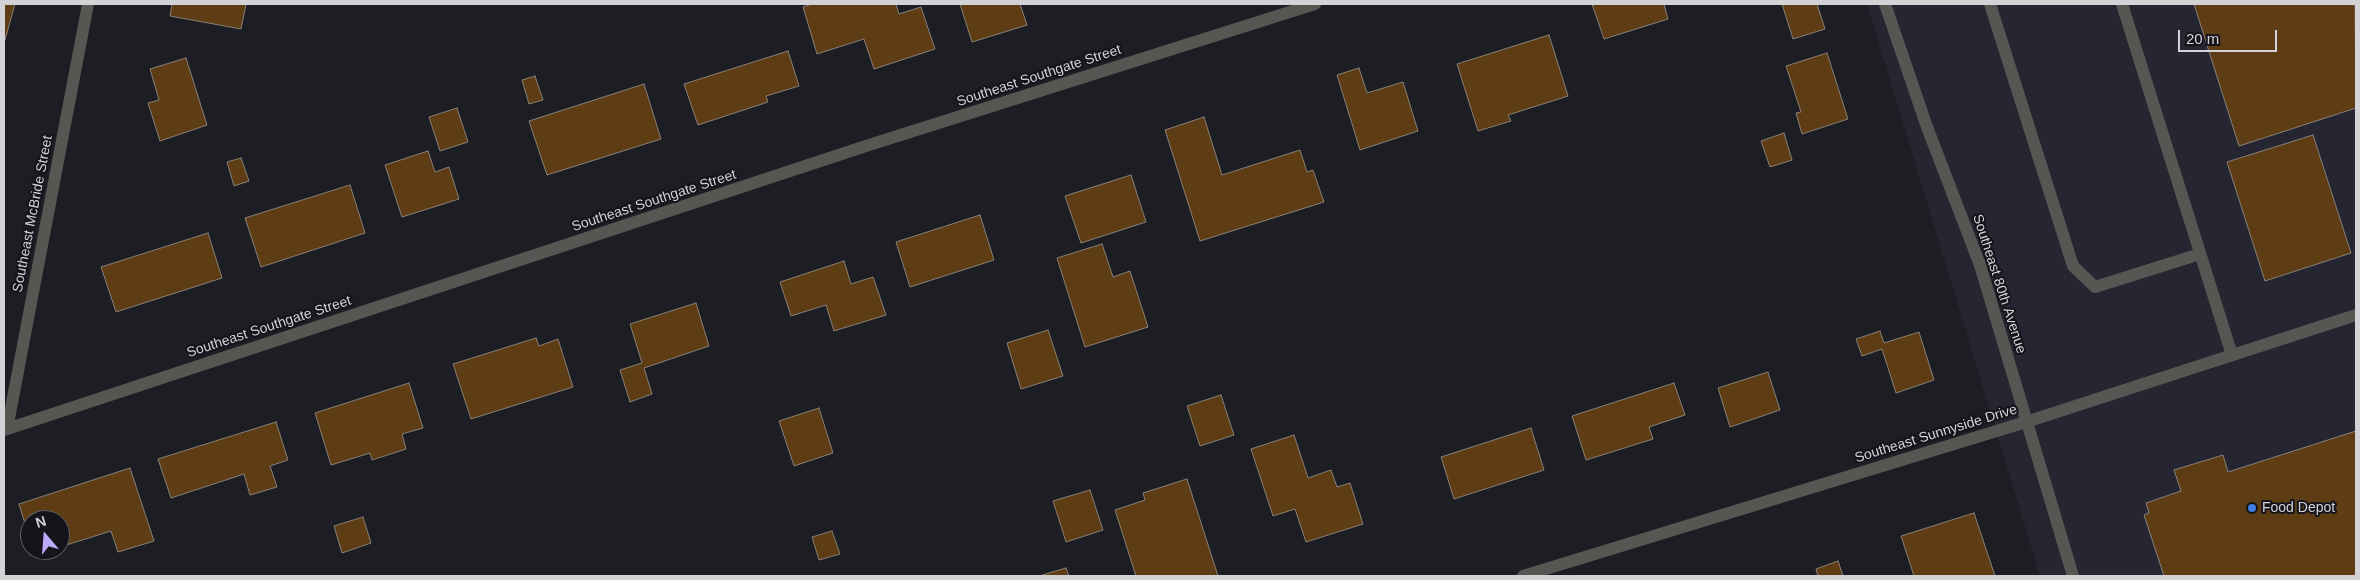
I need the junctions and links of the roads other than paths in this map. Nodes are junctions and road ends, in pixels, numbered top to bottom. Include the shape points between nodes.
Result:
1 (88, 4) edge
2 (1315, 4) edge
3 (1885, 4) edge
4 (1990, 4) edge
5 (2122, 4) edge
6 (2200, 254) junction
7 (2356, 315) edge
8 (2232, 355) junction
9 (2026, 422) junction
10 (5, 430) edge
11 (1523, 576) edge
12 (2074, 576) edge

1 - 10 street, Southeast McBride Street
2 - 10 street, Southeast Southgate Street via 869,146
3 - 9 street, Southeast 80th Avenue via 1927,127 1980,265
4 - 6 street via 2073,266 2095,287
5 - 6 street
6 - 8 street
7 - 8 street, Southeast Sunnyside Drive
8 - 9 street, Southeast Sunnyside Drive
9 - 11 street, Southeast Sunnyside Drive
9 - 12 street, Southeast 80th Avenue

